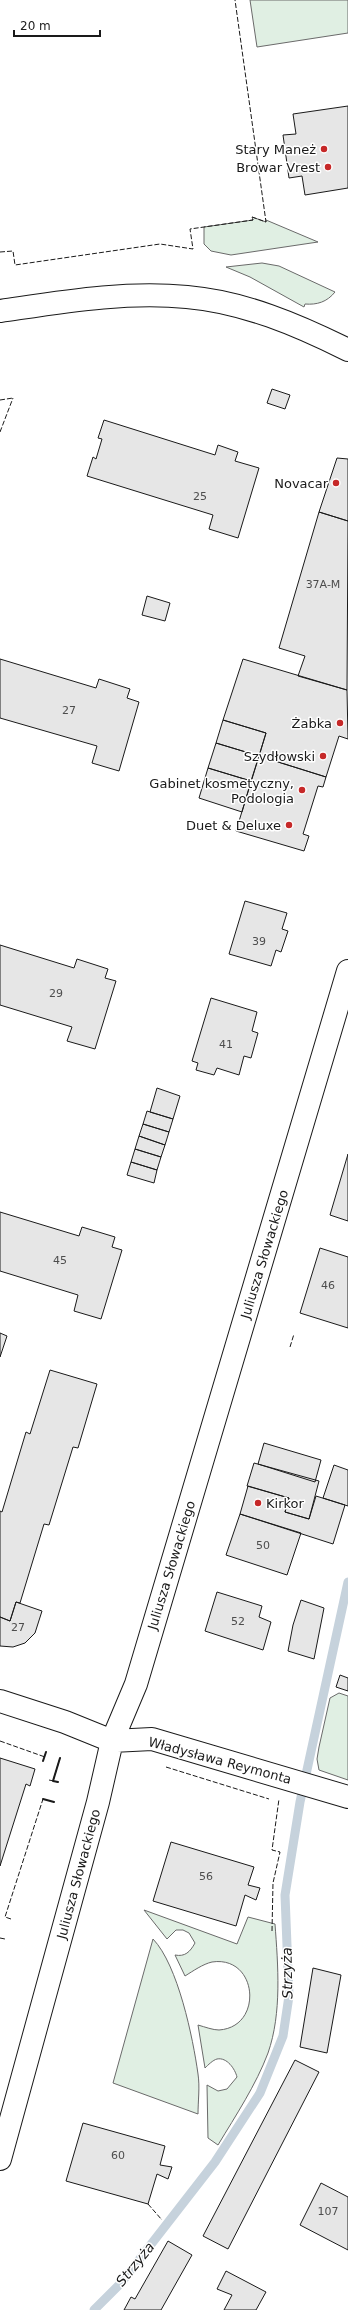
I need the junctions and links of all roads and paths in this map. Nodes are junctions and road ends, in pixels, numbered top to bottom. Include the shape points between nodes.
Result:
1 (0, 311) edge
2 (348, 350) edge
3 (348, 971) edge
4 (0, 1701) edge
5 (112, 1741) junction
6 (348, 1797) edge
7 (0, 2159) edge

1 - 2 street via 102,297 189,297 222,302 278,319
3 - 5 street, Juliusza Słowackiego via 136,1684
4 - 5 street, Władysława Reymonta via 65,1722
5 - 6 street, Władysława Reymonta via 152,1739
5 - 7 street, Juliusza Słowackiego via 98,1802

